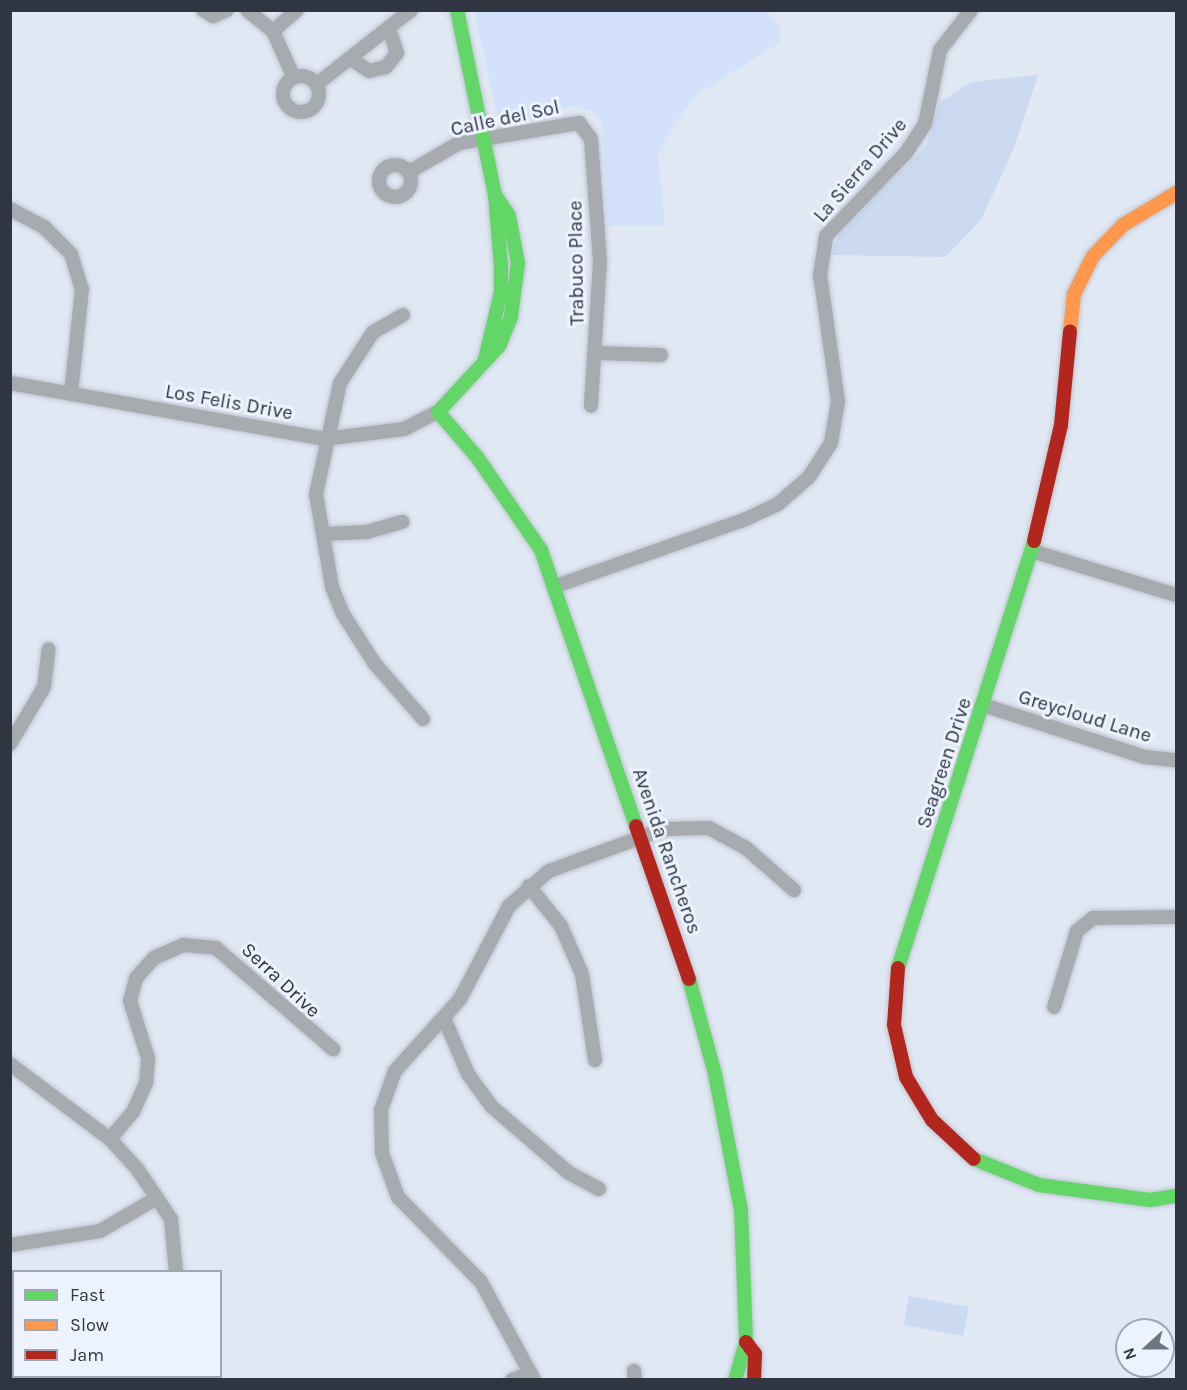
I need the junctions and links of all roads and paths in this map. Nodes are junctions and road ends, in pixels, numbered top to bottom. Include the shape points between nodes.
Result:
1 (203, 10) edge
2 (227, 10) edge
3 (247, 10) edge
4 (297, 10) edge
5 (411, 10) edge
6 (456, 10) edge
7 (971, 10) edge
8 (273, 31) junction
9 (390, 31) junction
10 (354, 61) junction
11 (294, 78) junction
12 (317, 84) junction
13 (579, 123) joint
14 (484, 138) junction
15 (409, 172) dead end
16 (1176, 193) edge
17 (10, 209) edge
18 (402, 315) dead end
19 (595, 354) junction
20 (661, 356) dead end
21 (10, 383) edge
22 (71, 393) junction
23 (591, 406) dead end
24 (438, 412) junction
25 (324, 439) junction
26 (403, 522) dead end
27 (323, 534) junction
28 (1032, 551) junction
29 (556, 586) junction
30 (1176, 595) edge
31 (49, 650) dead end
32 (983, 705) junction
33 (423, 719) dead end
34 (10, 744) edge
35 (1176, 760) edge
36 (643, 837) junction
37 (529, 886) junction
38 (794, 890) dead end
39 (1176, 917) edge
40 (1054, 1007) dead end
41 (444, 1018) junction
42 (333, 1049) dead end
43 (595, 1060) dead end
44 (10, 1064) edge
45 (110, 1139) junction
46 (598, 1190) dead end
47 (1176, 1196) edge
48 (157, 1198) junction
49 (10, 1245) edge
50 (176, 1270) edge
51 (746, 1342) junction
52 (533, 1376) edge
53 (512, 1380) edge
54 (735, 1380) edge
55 (754, 1380) edge

1 - 2 street via 213,16
3 - 8 street
4 - 8 street
5 - 9 street
6 - 14 main road
7 - 29 street, La Sierra Drive via 940,50 926,124 906,153 826,236 820,275 838,400 831,443 809,477 778,504 746,519
8 - 11 street
9 - 10 street
9 - 10 street via 397,53 386,67 369,71
10 - 12 street
11 - 12 street
11 - 12 street via 282,91 293,111 314,106
13 - 14 street, Calle del Sol
13 - 19 street, Trabuco Place via 591,140 597,214
14 - 15 street, Calle del Sol via 459,143
14 - 24 main road via 495,195 501,291 485,359
16 - 28 main road, Seagreen Drive via 1123,225 1093,256 1074,294 1061,425
17 - 22 street via 45,228 71,254 82,289
18 - 25 street via 373,332 357,350 340,383
19 - 20 street
19 - 23 street, Trabuco Place
21 - 22 street, Los Felis Drive
22 - 25 street, Los Felis Drive
24 - 25 street, Los Felis Drive via 404,429
24 - 29 main road, Avenida Rancheros via 516,508
25 - 27 street via 316,494
26 - 27 street via 367,532
27 - 33 street via 332,587 343,614 375,664
28 - 30 street
28 - 32 main road, Seagreen Drive
29 - 36 main road, Avenida Rancheros
31 - 34 street via 44,687
32 - 35 street, Greycloud Lane via 1145,757
32 - 47 main road, Seagreen Drive via 897,971 894,1025 906,1077 932,1120 959,1150 992,1171 1150,1200
36 - 37 street via 575,860
36 - 38 street via 664,829 709,828 746,848
36 - 51 main road, Avenida Rancheros via 690,982 726,1125 741,1210
37 - 41 street via 509,906 473,978
37 - 43 street via 561,926 582,974
39 - 40 street via 1093,918 1077,931
41 - 46 street via 468,1074 491,1106 569,1173
41 - 52 street via 395,1071 381,1110 382,1152 398,1197 481,1282
42 - 45 street, Serra Drive via 216,948 183,945 154,958 136,978 130,1001 148,1058 146,1083 133,1112
44 - 45 street
45 - 48 street
48 - 49 street via 100,1231
48 - 50 street via 171,1219
51 - 54 main road, Avenida Rancheros
51 - 55 main road, Avenida Rancheros via 755,1354
52 - 53 street

